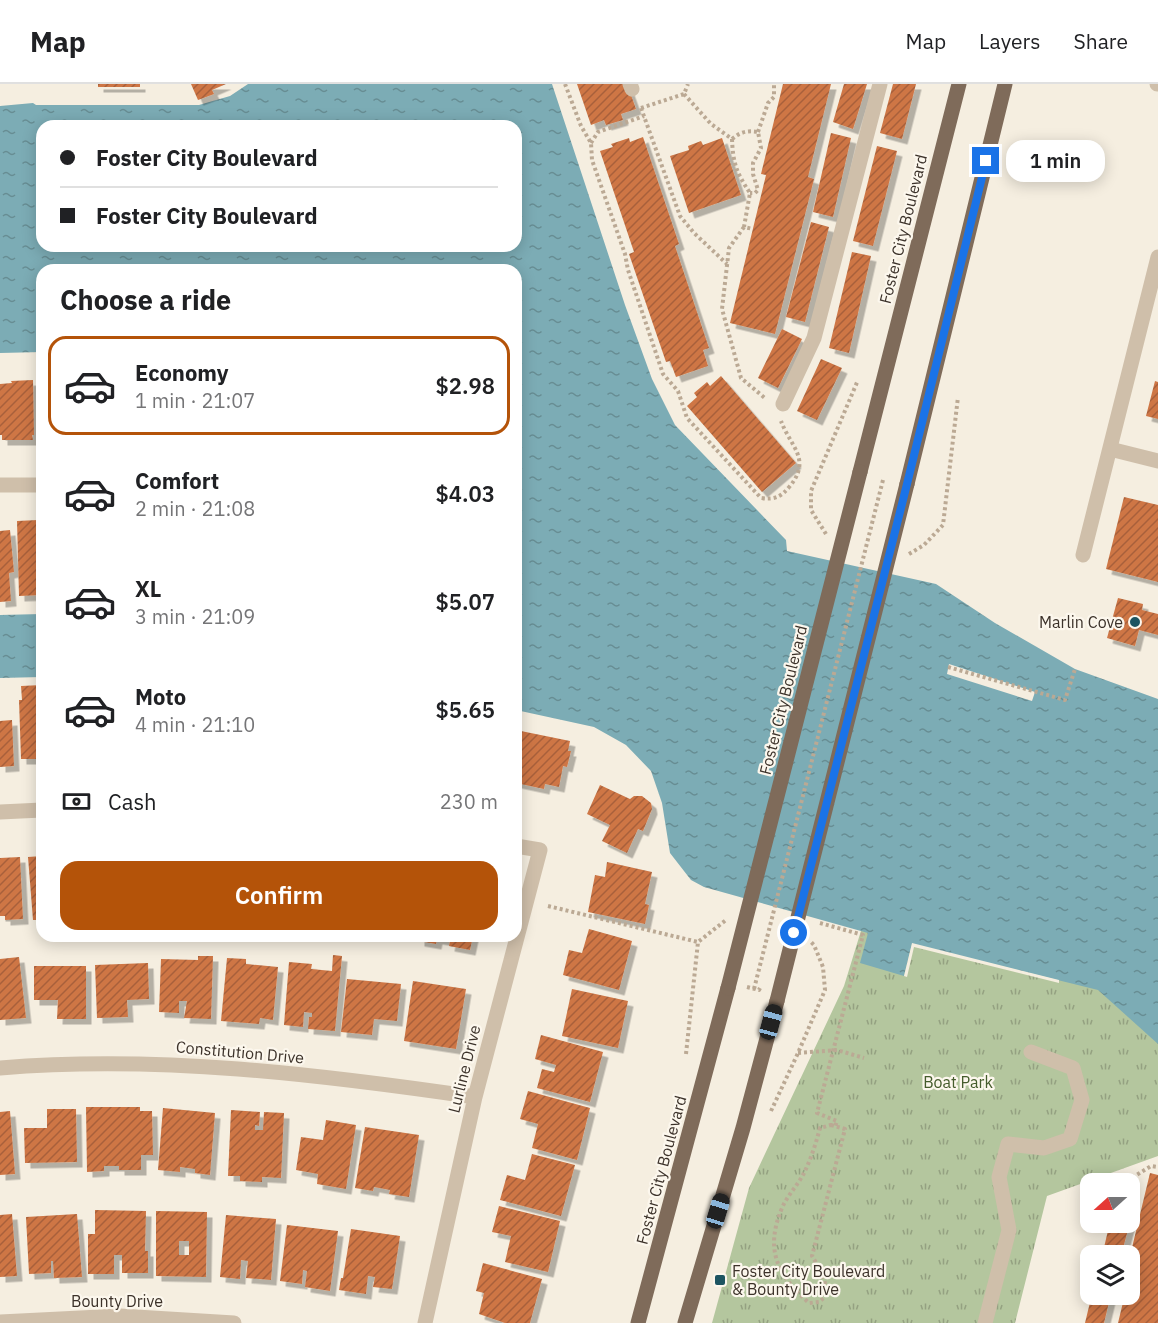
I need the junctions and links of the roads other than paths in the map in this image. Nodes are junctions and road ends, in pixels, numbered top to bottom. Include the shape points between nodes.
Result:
1 (879, 84) edge
2 (959, 84) edge
3 (1005, 84) edge
4 (1158, 257) edge
5 (777, 407) road end
6 (1110, 449) junction
7 (1158, 461) edge
8 (0, 485) edge
9 (36, 485) edge
10 (1083, 555) dead end
11 (36, 810) edge
12 (0, 812) edge
13 (522, 847) edge
14 (522, 918) edge
15 (516, 942) edge
16 (1031, 1052) dead end
17 (0, 1068) edge
18 (475, 1097) junction
19 (0, 1322) edge
20 (234, 1323) edge
21 (425, 1323) edge
22 (638, 1323) edge
23 (685, 1323) edge
24 (985, 1323) edge

1 - 5 street via 814,338
2 - 22 main road, Foster City Boulevard, bridge via 728,988
3 - 23 main road, bridge via 777,1001
4 - 6 street
6 - 7 street
6 - 10 street
8 - 9 street
11 - 12 street
13 - 14 street, Lurline Drive via 540,850
15 - 18 street, Lurline Drive
16 - 24 street via 1073,1068 1082,1100 1070,1139 1044,1148 1008,1144 999,1177 1009,1230
17 - 18 street, Constitution Drive via 155,1063 252,1069
18 - 21 street, Lurline Drive
19 - 20 street, Bounty Drive via 120,1316

